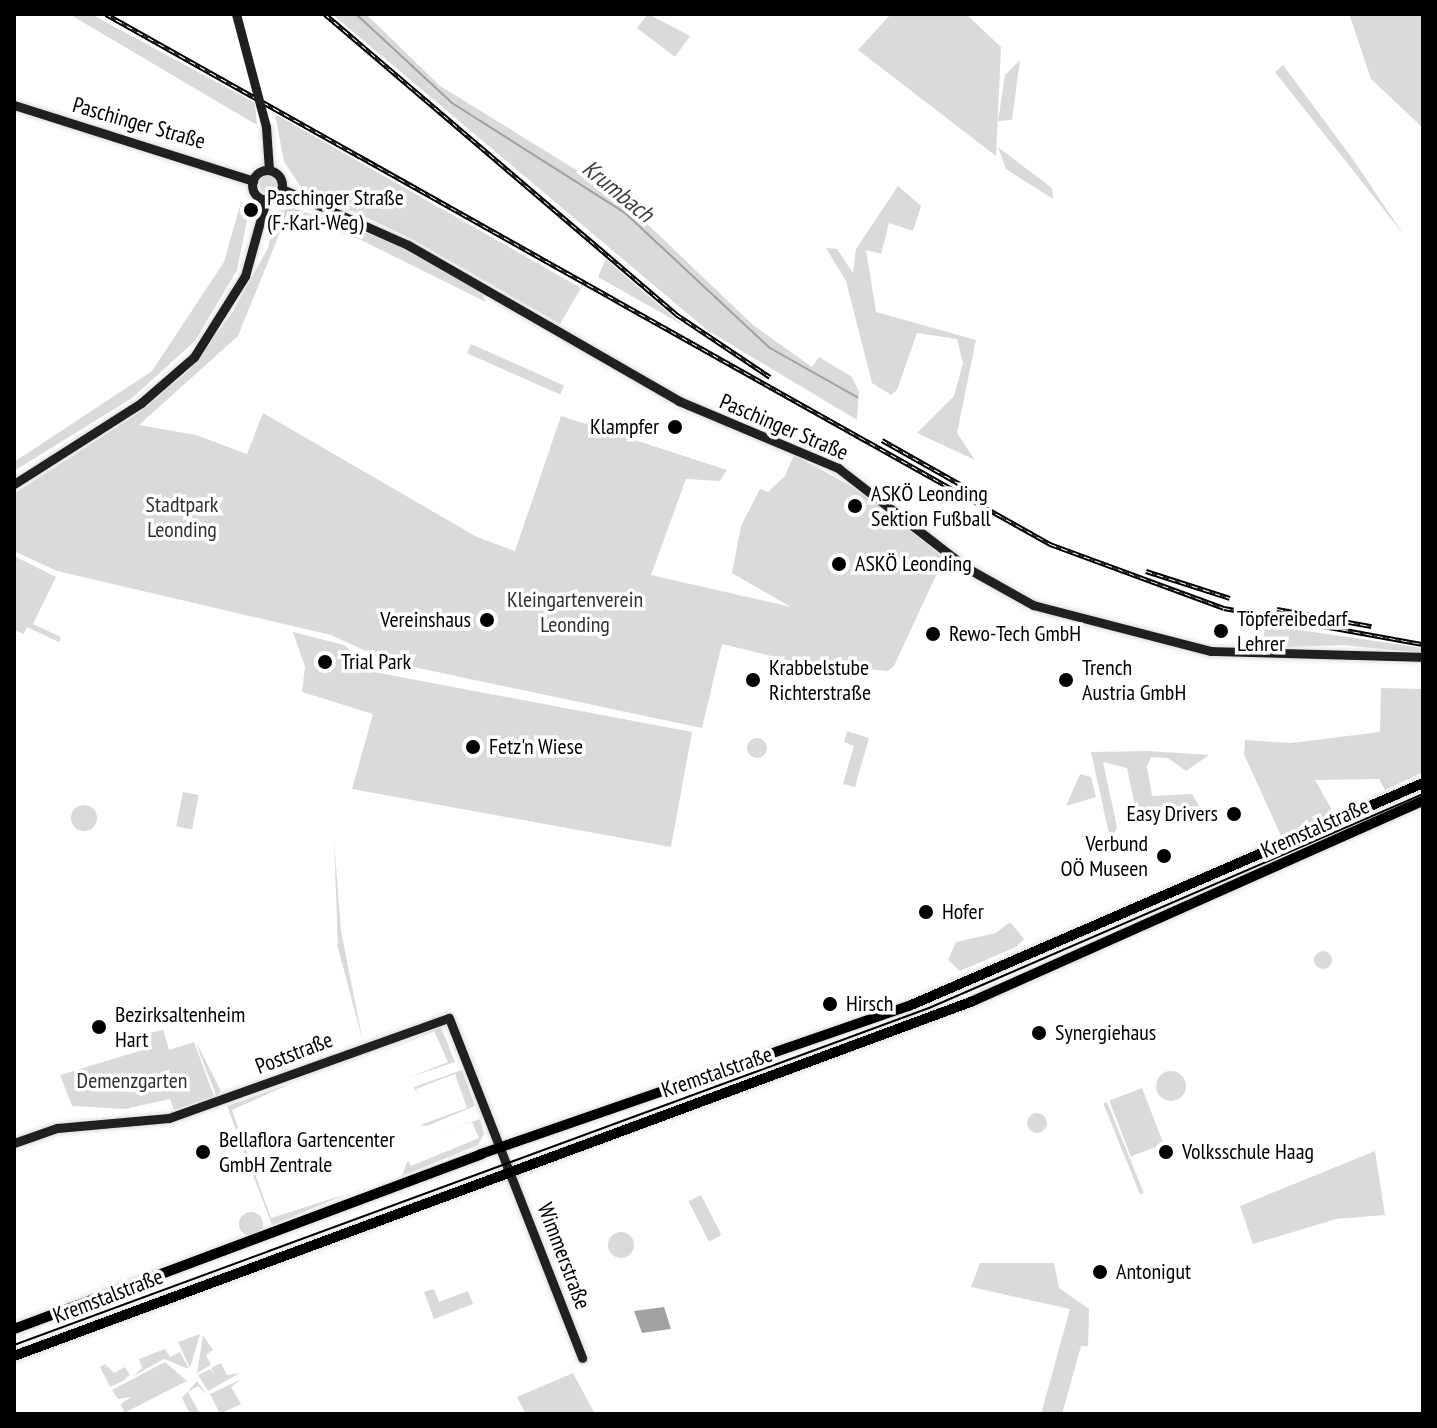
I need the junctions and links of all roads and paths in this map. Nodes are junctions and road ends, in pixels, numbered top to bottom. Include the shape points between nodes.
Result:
1 (236, 14) edge
2 (14, 105) edge
3 (269, 170) junction
4 (253, 181) junction
5 (282, 189) junction
6 (266, 200) junction
7 (14, 484) edge
8 (1423, 657) edge
9 (1423, 783) edge
10 (1423, 801) edge
11 (14, 1143) edge
12 (501, 1147) junction
13 (510, 1167) junction
14 (14, 1329) edge
15 (14, 1356) edge
16 (582, 1358) dead end

1 - 3 street, bridge via 266,127
2 - 4 street, Paschinger Straße
3 - 4 street
3 - 5 street
4 - 6 street
5 - 6 street
5 - 8 street, Paschinger Straße via 408,245 679,401 838,468 967,568 1033,605 1211,651
6 - 7 street via 245,276 194,357 141,403
9 - 12 main road, Kremstalstraße via 909,1006
10 - 13 main road, Kremstalstraße via 973,1001
11 - 12 street, Poststraße via 57,1128 169,1118 443,1016 456,1026
12 - 13 street, Wimmerstraße
12 - 14 main road, Kremstalstraße
13 - 15 main road, Kremstalstraße
13 - 16 street, Wimmerstraße

